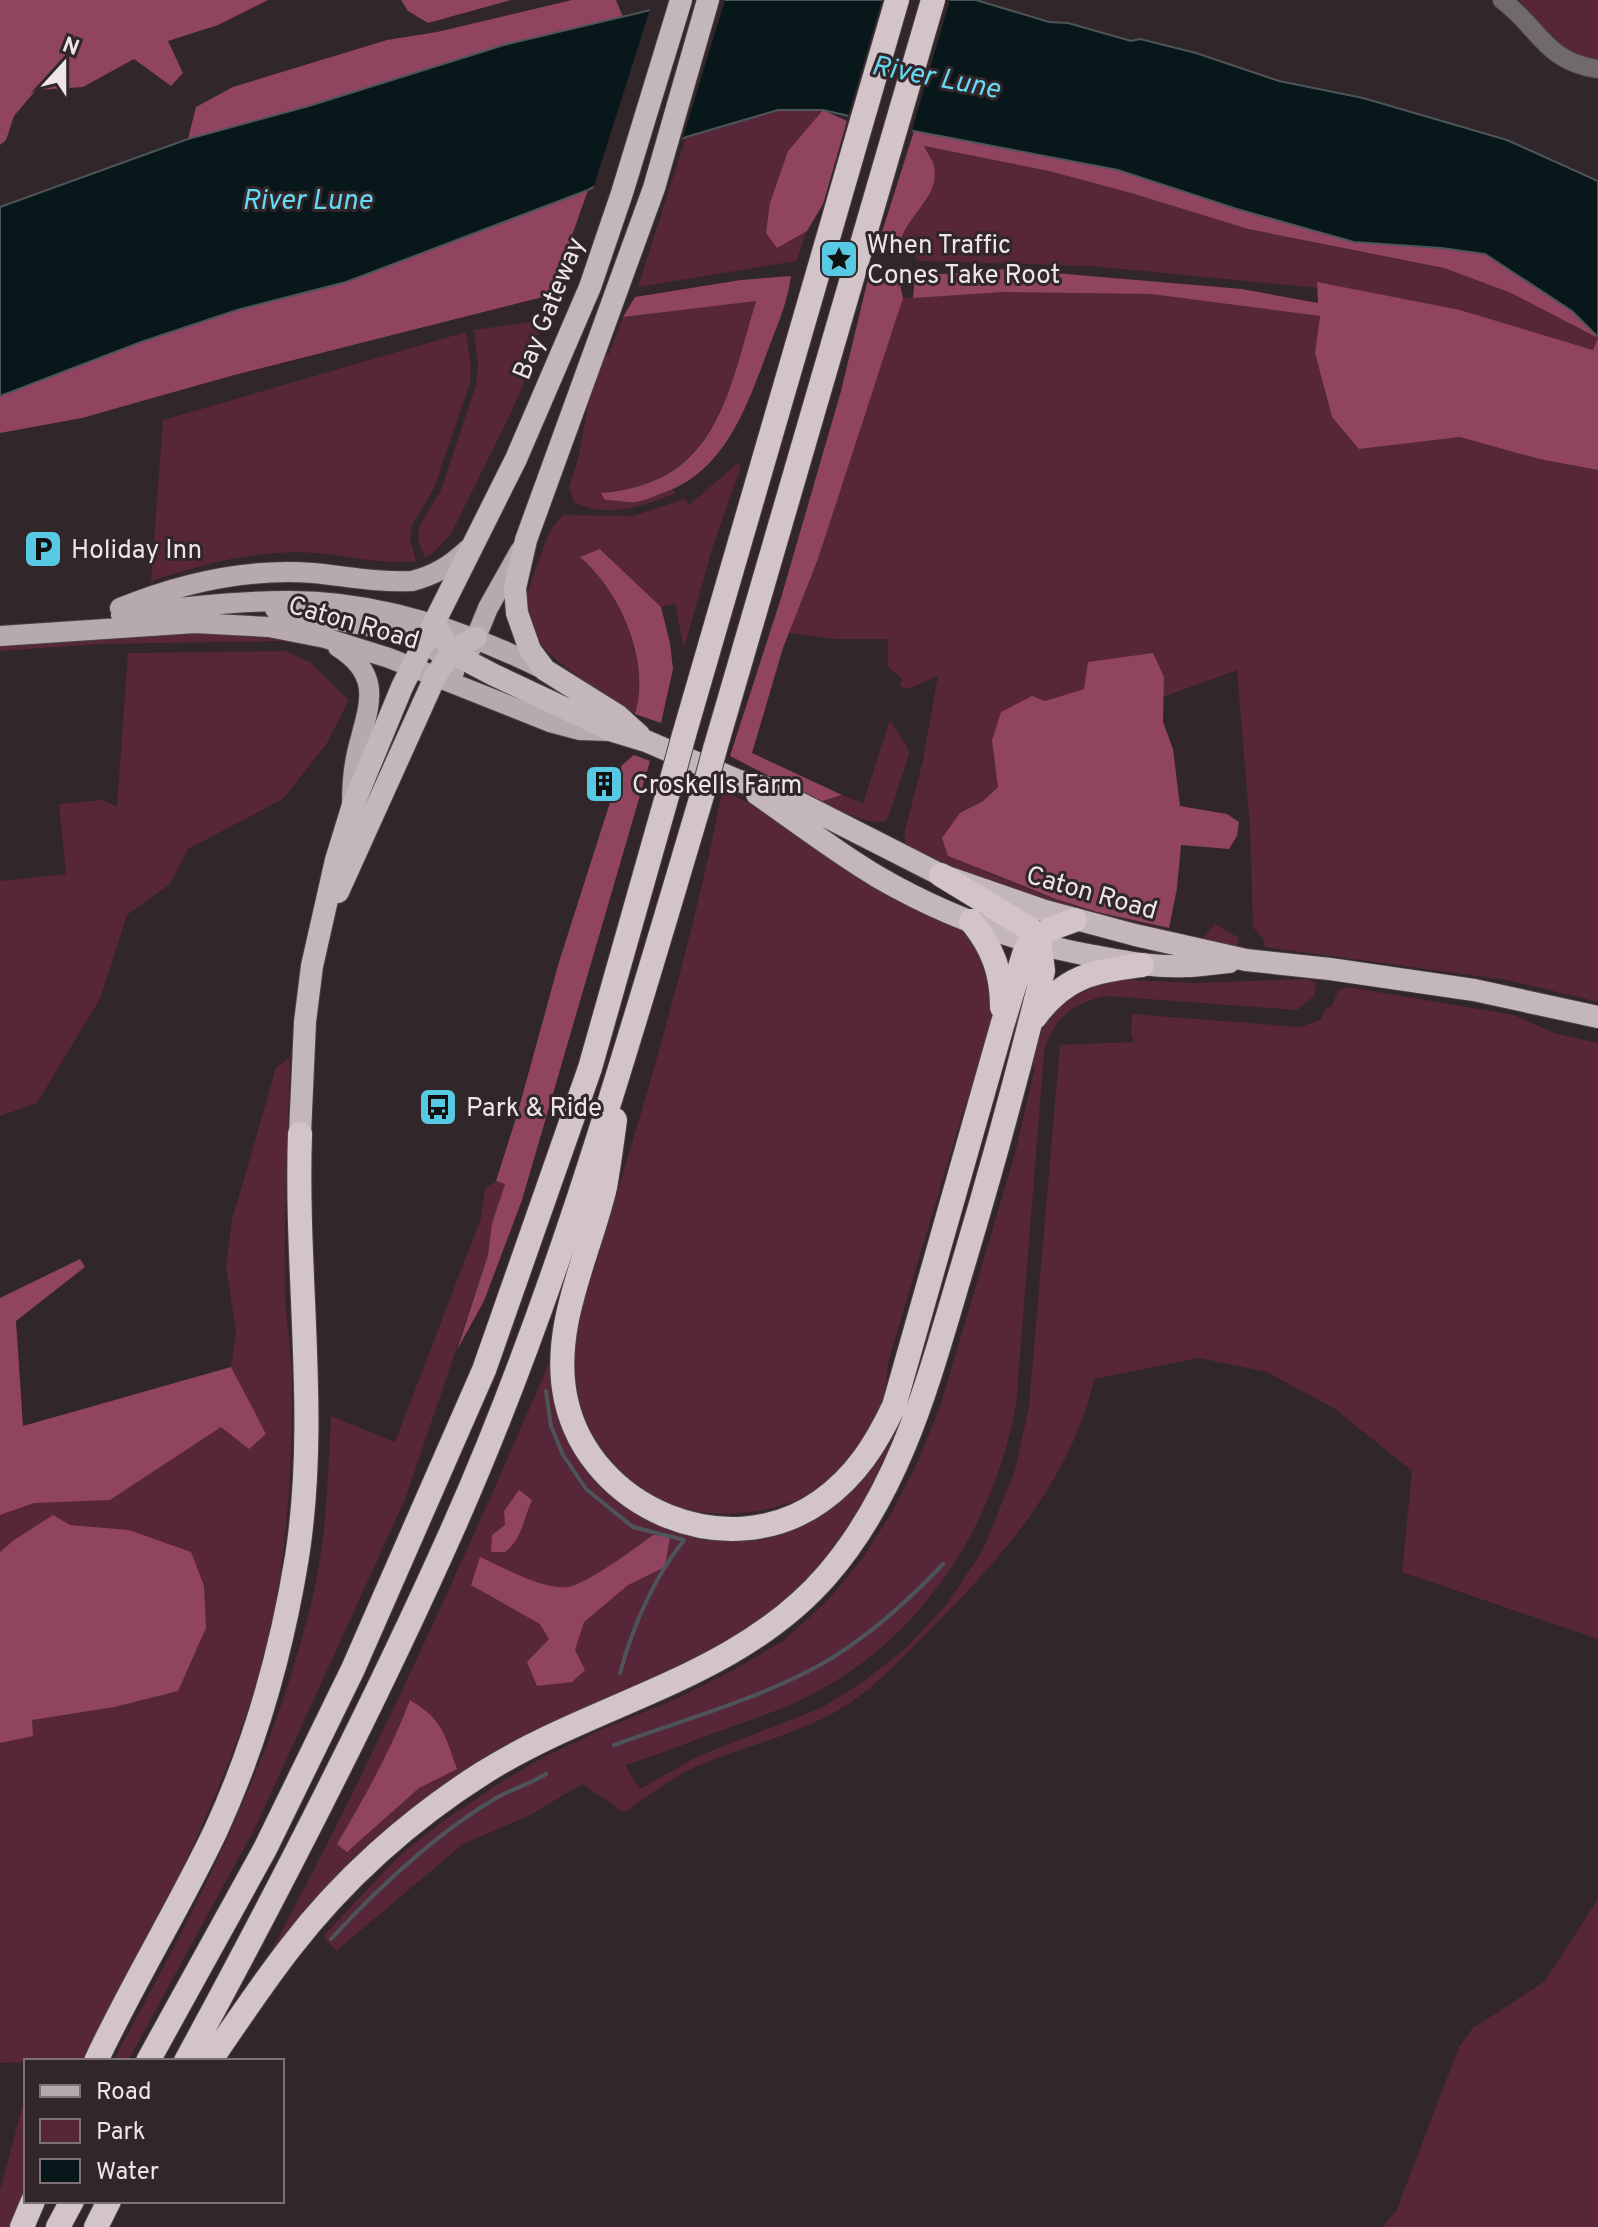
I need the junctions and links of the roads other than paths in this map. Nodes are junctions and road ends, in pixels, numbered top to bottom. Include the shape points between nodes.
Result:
1 (708, 0) edge
2 (897, 0) edge
3 (933, 0) edge
4 (1502, 0) edge
5 (681, 1) edge
6 (1598, 69) edge
7 (526, 540) junction
8 (473, 545) junction
9 (97, 618) junction
10 (35, 632) junction
11 (430, 634) junction
12 (0, 636) edge
13 (325, 638) junction
14 (476, 638) junction
15 (411, 666) junction
16 (451, 666) junction
17 (545, 670) junction
18 (646, 741) junction
19 (739, 781) junction
20 (352, 808) junction
21 (941, 875) junction
22 (1075, 920) junction
23 (971, 921) junction
24 (319, 933) junction
25 (1036, 942) junction
26 (1246, 960) junction
27 (1142, 965) junction
28 (1598, 1017) edge
29 (1031, 1022) junction
30 (1002, 1026) junction
31 (627, 1047) junction
32 (300, 1134) joint
33 (97, 2059) edge
34 (149, 2059) edge
35 (187, 2059) edge
36 (211, 2059) edge
37 (32, 2203) edge
38 (71, 2203) edge
39 (22, 2227) edge
40 (58, 2227) edge

1 - 7 highway via 654,188
2 - 34 highway, bridge via 590,1068 484,1370 353,1669 265,1849
3 - 31 highway, bridge
4 - 6 street via 1554,51 1577,65
5 - 8 highway, Bay Gateway via 590,287
7 - 14 main road
7 - 17 highway, Caton Road via 515,588 517,613 530,650
8 - 9 main road via 451,565 412,581 251,574 161,591
8 - 11 highway, Bay Gateway
9 - 10 main road, Caton Road
9 - 11 main road, Caton Road via 204,605 324,602 379,611
10 - 12 main road, Caton Road
10 - 13 main road, Caton Road via 195,623 250,625
11 - 14 main road, Caton Road
11 - 15 highway, Bay Gateway
11 - 16 highway
13 - 15 main road, Caton Road
13 - 20 main road via 362,666 371,697 356,755
14 - 16 highway via 460,645
14 - 17 main road, Caton Road
15 - 16 main road, Caton Road
15 - 20 highway, Bay Gateway
16 - 18 highway, Caton Road
16 - 24 highway
17 - 18 highway, Caton Road via 617,715
18 - 19 highway, Caton Road
19 - 21 highway, Caton Road via 774,790
19 - 23 highway, Caton Road via 879,877
20 - 24 highway, Bay Gateway
21 - 22 highway, Caton Road
21 - 25 highway via 1025,924
22 - 25 highway via 1050,929
22 - 26 highway, Caton Road
23 - 25 highway, Caton Road
23 - 30 highway via 999,968
24 - 32 highway via 305,1022
25 - 27 highway, Caton Road
25 - 29 highway via 1043,971
25 - 30 highway
26 - 27 highway, Caton Road via 1185,967
26 - 28 highway via 1524,999
27 - 29 highway via 1079,977 1049,999
29 - 36 highway via 921,1405 868,1523 845,1553 782,1619 738,1650 565,1729 484,1772 423,1815 330,1900
30 - 31 highway via 894,1406 881,1434 867,1458 819,1503 780,1521 732,1529 680,1522 623,1492 583,1446 565,1398 562,1346 568,1312 605,1186
31 - 35 highway via 559,1253 454,1525 349,1749
32 - 33 highway via 305,1476 297,1556 279,1644 253,1733 216,1829
37 - 39 highway
38 - 40 highway

